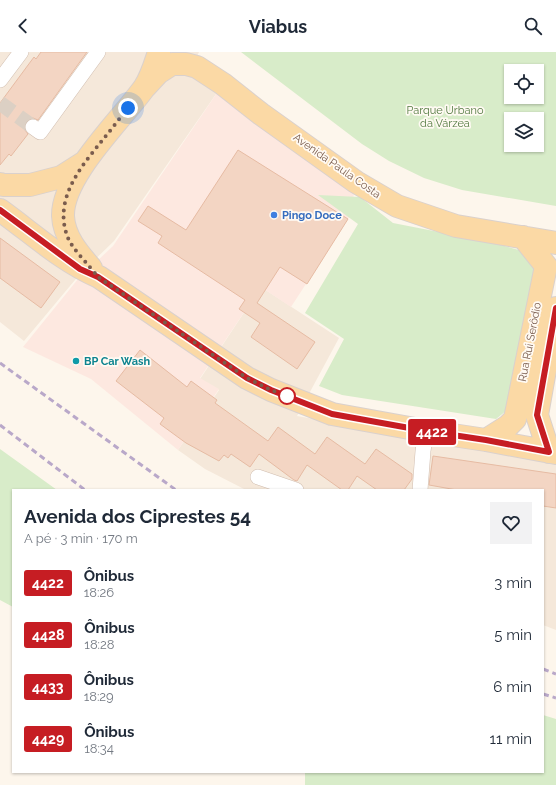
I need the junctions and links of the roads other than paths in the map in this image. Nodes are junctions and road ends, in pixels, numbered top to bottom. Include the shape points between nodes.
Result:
1 (21, 52) edge
2 (98, 52) edge
3 (159, 52) edge
4 (203, 52) edge
5 (0, 80) edge
6 (223, 84) junction
7 (145, 87) junction
8 (36, 129) dead end
9 (86, 161) junction
10 (0, 184) edge
11 (0, 210) edge
12 (524, 237) junction
13 (556, 244) edge
14 (98, 277) junction
15 (556, 308) edge
16 (426, 431) junction
17 (486, 440) junction
18 (552, 453) edge
19 (258, 477) dead end
20 (293, 489) edge
21 (420, 489) edge

1 - 5 street
2 - 8 street
3 - 7 main road
4 - 6 main road
6 - 7 main road via 197,67 180,63 172,64 158,73
6 - 12 main road, Avenida Paula Costa via 356,182 397,206 456,226
7 - 9 main road
9 - 10 main road via 61,177 30,185
9 - 14 main road via 74,178 63,216 69,239
11 - 14 main road via 80,269
12 - 13 main road, Avenida Paula Costa
12 - 17 main road, Rua Rui Serôdio via 546,266 515,419
14 - 16 main road via 247,378 271,390 332,414
15 - 18 main road, Rua Rui Serôdio via 537,415
16 - 17 main road
16 - 21 street
17 - 18 main road
19 - 20 street

